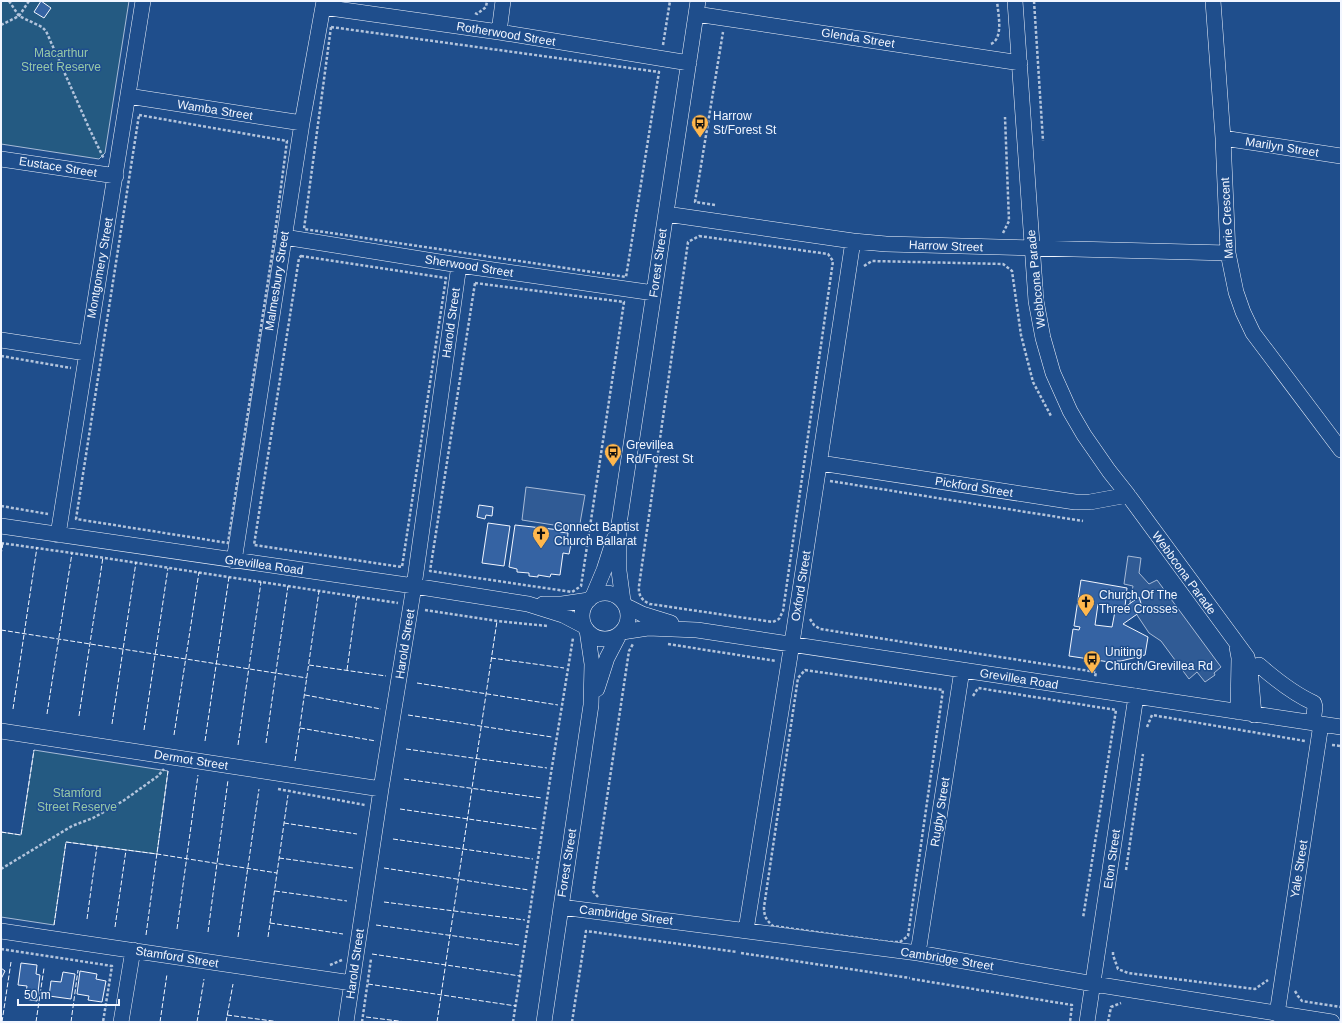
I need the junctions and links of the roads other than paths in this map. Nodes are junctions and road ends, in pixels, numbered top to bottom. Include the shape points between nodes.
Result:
1 (143, 1) edge
2 (503, 1) edge
3 (1015, 1) edge
4 (1213, 1) edge
5 (323, 4) edge
6 (697, 7) edge
7 (499, 32) junction
8 (689, 63) junction
9 (1020, 63) junction
10 (128, 96) junction
11 (302, 123) junction
12 (1223, 138) junction
13 (1341, 156) edge
14 (1, 159) edge
15 (116, 176) junction
16 (666, 214) junction
17 (284, 237) junction
18 (853, 241) junction
19 (1032, 249) junction
20 (1228, 253) junction
21 (459, 265) junction
22 (654, 293) junction
23 (1, 340) edge
24 (86, 353) junction
25 (1341, 450) edge
26 (820, 463) junction
27 (1128, 495) junction
28 (619, 524) junction
29 (1, 526) edge
30 (58, 535) junction
31 (234, 561) junction
32 (414, 586) junction
33 (591, 598) junction
34 (624, 603) junction
35 (528, 604) junction
36 (642, 614) junction
37 (580, 629) junction
38 (621, 633) junction
39 (792, 643) junction
40 (1235, 643) junction
41 (1259, 664) dead end
42 (962, 670) junction
43 (1136, 696) junction
44 (591, 705) junction
45 (1238, 712) junction
46 (1254, 715) junction
47 (1317, 724) junction
48 (1341, 727) edge
49 (1, 731) edge
50 (381, 789) junction
51 (561, 907) junction
52 (746, 930) junction
53 (1, 931) edge
54 (133, 950) junction
55 (918, 953) junction
56 (352, 983) junction
57 (1094, 984) junction
58 (1277, 1014) junction
59 (121, 1022) edge
60 (346, 1022) edge
61 (544, 1022) edge
62 (1087, 1022) edge
63 (1332, 1022) edge

1 - 10 street, Montgomery Street
2 - 7 street
3 - 9 street, Webbcona Parade
4 - 12 street, Marie Crescent
5 - 7 street, Rotherwood Street
5 - 11 street, Malmesbury Street
6 - 8 street, Forest Street
6 - 9 street, Glenda Street
7 - 8 street, Rotherwood Street
8 - 16 street, Forest Street
9 - 19 street, Webbcona Parade
10 - 11 street, Wamba Street
10 - 15 street, Montgomery Street
11 - 17 street, Malmesbury Street
12 - 13 street, Marilyn Street
12 - 20 street, Marie Crescent
14 - 15 street, Eustace Street
15 - 24 street, Montgomery Street
16 - 18 street, Harrow Street
16 - 22 street, Forest Street
17 - 21 street, Sherwood Street
17 - 31 street, Malmesbury Street
18 - 19 street, Harrow Street
18 - 26 street, Oxford Street
19 - 20 street, Harrow Street
19 - 27 street, Webbcona Parade via 1042,338 1053,373 1070,412 1084,435
20 - 25 street, Marie Crescent via 1236,292 1253,333
21 - 22 street, Sherwood Street
21 - 32 street, Harold Street
22 - 28 street, Forest Street
23 - 24 street
24 - 30 street, Montgomery Street
26 - 27 street, Pickford Street via 1075,502
26 - 39 street, Oxford Street
27 - 40 street, Webbcona Parade
28 - 33 street via 604,570
28 - 34 street via 619,571
29 - 30 street, Grevillea Road
30 - 31 street, Grevillea Road
31 - 32 street, Grevillea Road
32 - 35 street, Grevillea Road
32 - 50 street, Harold Street
33 - 34 street, Grevillea Road via 607,593
33 - 35 street, Grevillea Road via 562,604
33 - 37 street via 584,606
34 - 36 street, Grevillea Road
34 - 38 street via 628,619
35 - 37 street, Grevillea Road via 562,615
36 - 38 street, Grevillea Road
36 - 39 street, Grevillea Road via 657,627
37 - 38 street, Grevillea Road via 602,639 609,639
37 - 44 street, Forest Street via 592,664
38 - 44 street, Forest Street via 606,663
39 - 42 street, Grevillea Road
39 - 52 street, Oxford Street
40 - 45 street, Webbcona Parade via 1239,658
40 - 46 street, Webbcona Parade via 1250,664
41 - 47 street, Yale Street via 1287,686 1315,703
42 - 43 street, Grevillea Road
42 - 55 street, Rugby Street
43 - 45 street, Grevillea Road
43 - 57 street, Eton Street
44 - 51 street, Forest Street
45 - 46 street, Grevillea Road
46 - 47 street, Grevillea Road
47 - 48 street, Grevillea Road
47 - 58 street, Yale Street
49 - 50 street, Dermot Street
50 - 56 street, Harold Street
51 - 52 street, Cambridge Street
51 - 61 street, Forest Street
52 - 55 street, Cambridge Street
53 - 54 street, Stamford Street
54 - 56 street, Stamford Street
54 - 59 street
55 - 57 street, Cambridge Street
56 - 60 street, Harold Street
57 - 58 street, Cambridge Street
57 - 62 street, Eton Street
58 - 63 street, Cambridge Street

